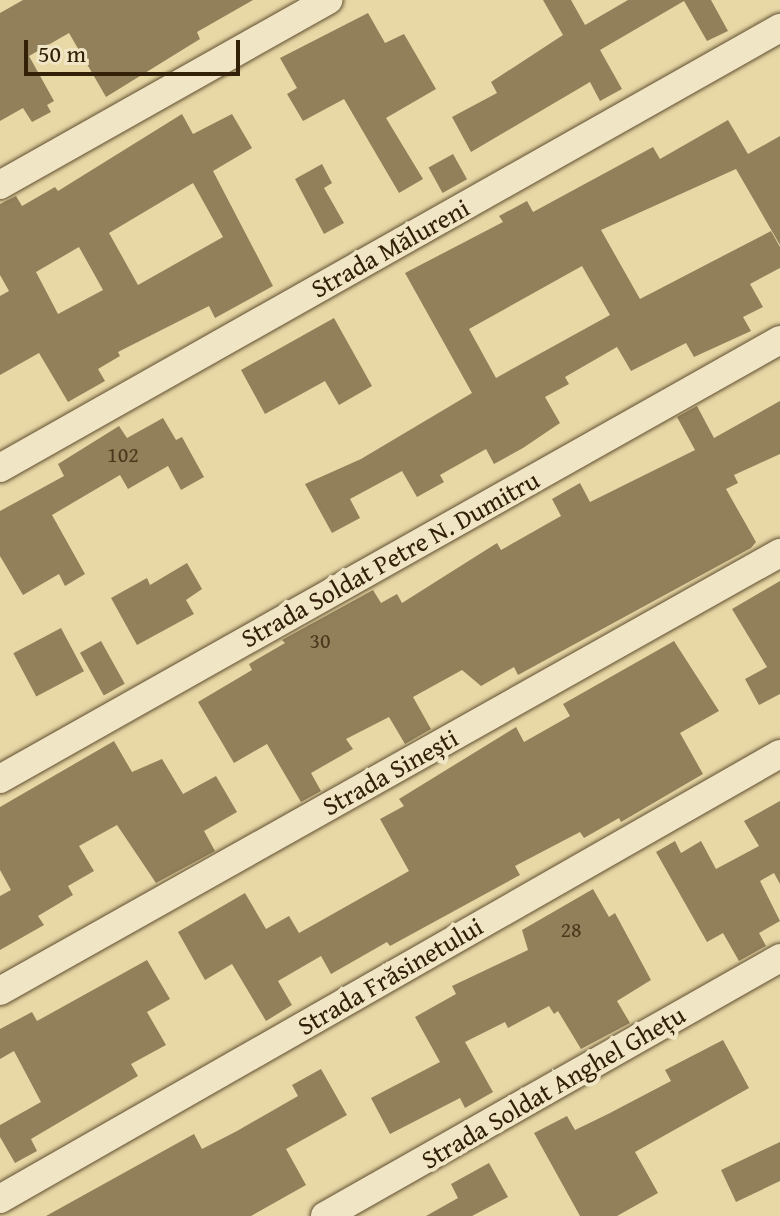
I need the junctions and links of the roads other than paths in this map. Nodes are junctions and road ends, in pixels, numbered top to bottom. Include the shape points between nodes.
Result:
1 (328, 0) edge
2 (780, 28) edge
3 (0, 185) edge
4 (780, 340) edge
5 (0, 468) edge
6 (780, 553) edge
7 (780, 754) edge
8 (0, 779) edge
9 (780, 958) edge
10 (0, 991) edge
11 (0, 1199) edge
12 (325, 1216) edge

1 - 3 street
2 - 5 street, Strada Mălureni
4 - 8 street, Strada Soldat Petre N. Dumitru
6 - 10 street, Strada Sinești
7 - 11 street, Strada Frăsinetului
9 - 12 street, Strada Soldat Anghel Ghețu

